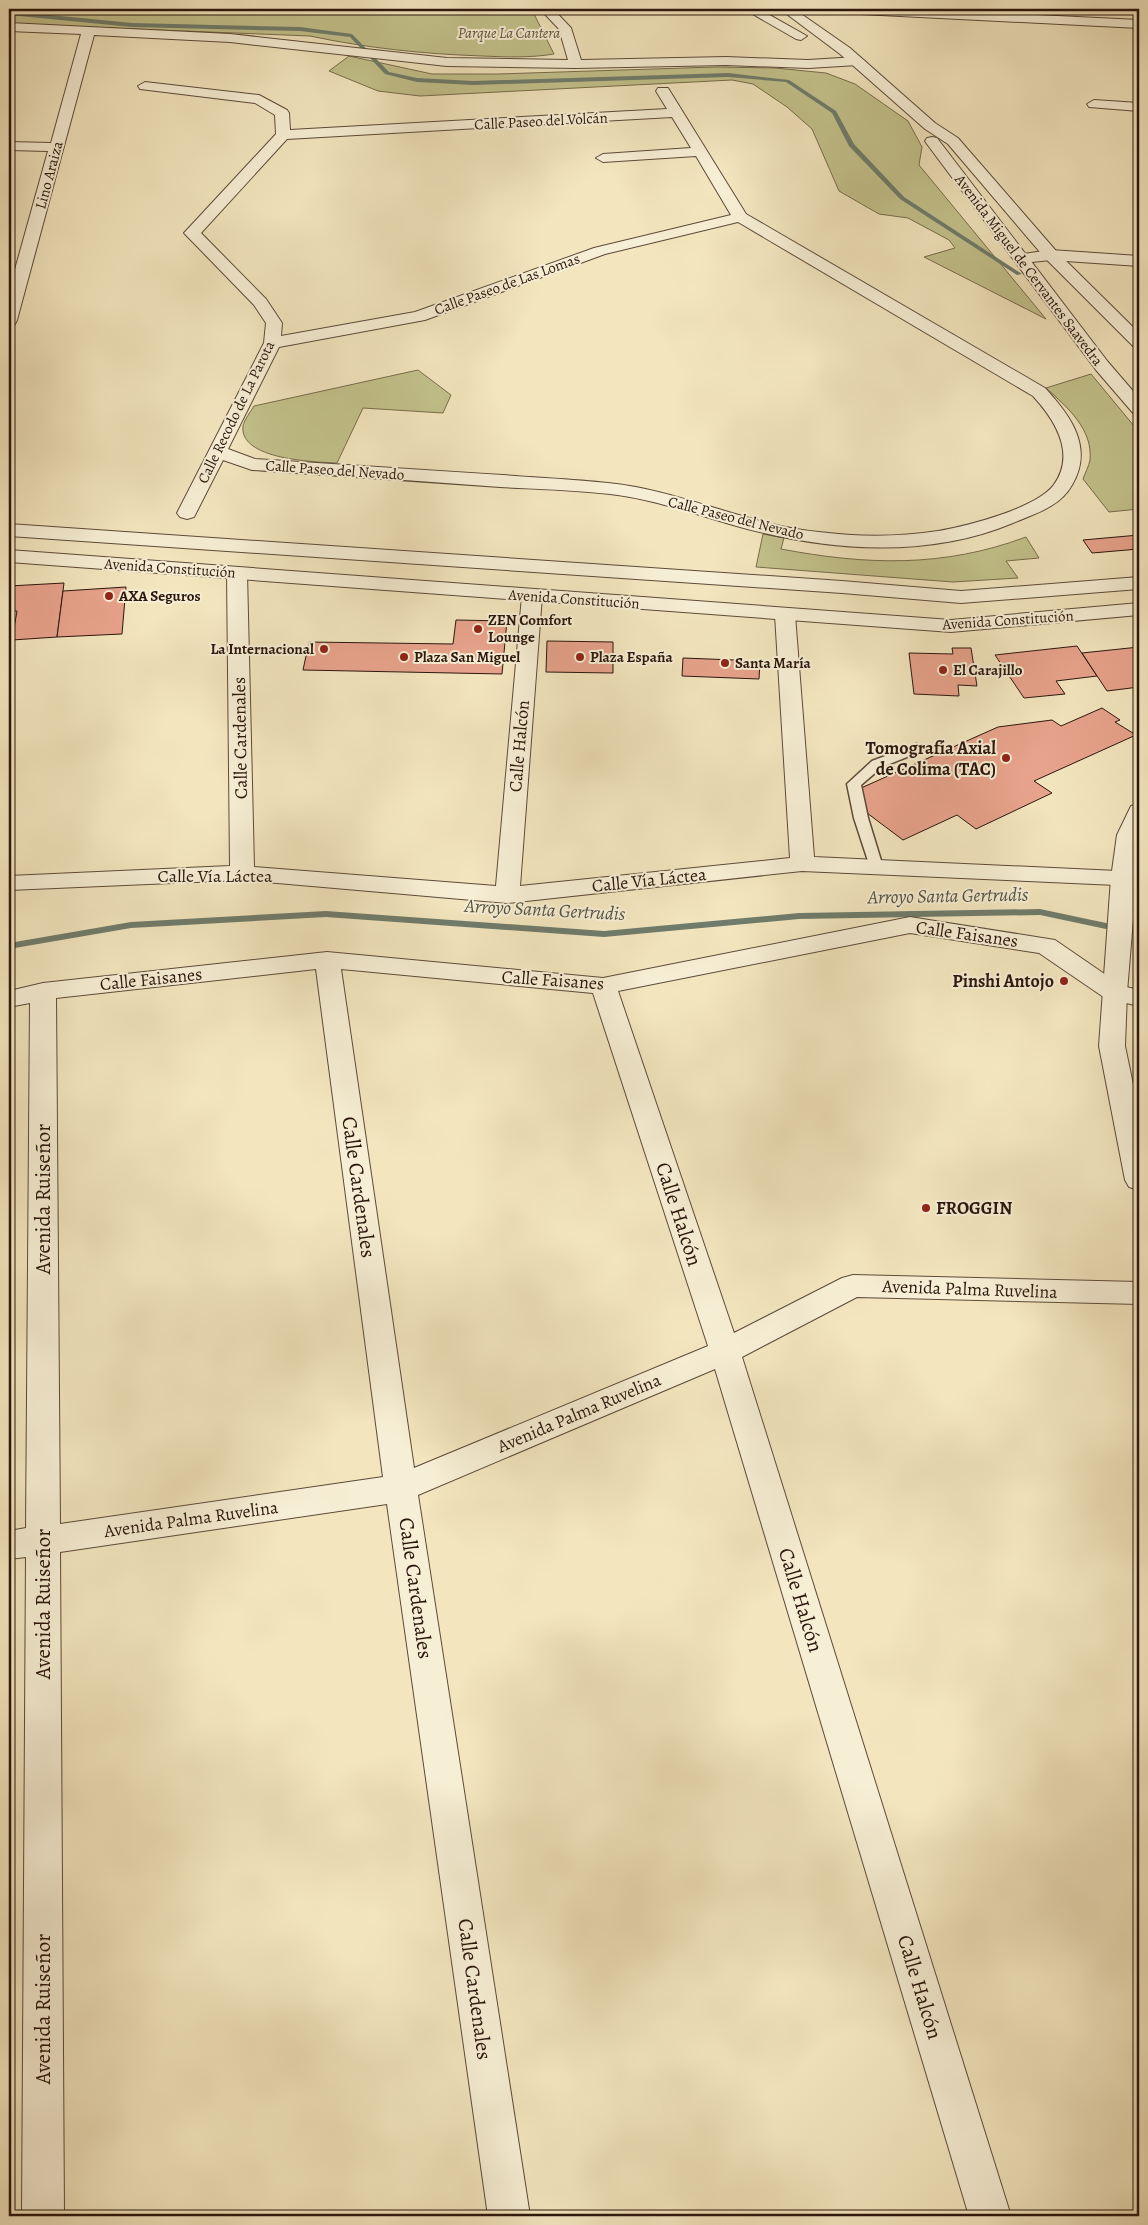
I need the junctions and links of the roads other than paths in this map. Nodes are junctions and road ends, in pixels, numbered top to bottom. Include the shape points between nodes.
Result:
1 (546, 9) edge
2 (750, 9) edge
3 (786, 9) edge
4 (841, 9) edge
5 (1080, 15) edge
6 (1139, 24) edge
7 (9, 27) edge
8 (89, 30) junction
9 (827, 52) junction
10 (843, 57) junction
11 (726, 61) junction
12 (576, 64) junction
13 (145, 86) dead end
14 (884, 87) junction
15 (663, 92) dead end
16 (1094, 104) dead end
17 (1139, 107) edge
18 (676, 113) junction
19 (930, 126) junction
20 (283, 135) junction
21 (9, 146) edge
22 (56, 147) junction
23 (699, 152) junction
24 (603, 158) dead end
25 (740, 217) junction
26 (1051, 255) junction
27 (1022, 258) junction
28 (1139, 262) edge
29 (10, 311) edge
30 (1138, 340) edge
31 (272, 343) junction
32 (1139, 383) edge
33 (1117, 384) junction
34 (1139, 409) edge
35 (218, 452) junction
36 (187, 513) dead end
37 (9, 530) edge
38 (9, 556) edge
39 (237, 573) junction
40 (1139, 583) edge
41 (842, 587) junction
42 (532, 596) junction
43 (1139, 609) edge
44 (785, 615) junction
45 (842, 619) junction
46 (917, 748) dead end
47 (1139, 811) edge
48 (802, 864) junction
49 (876, 867) junction
50 (242, 872) junction
51 (1131, 878) edge
52 (9, 882) edge
53 (507, 895) junction
54 (327, 960) junction
55 (603, 986) junction
56 (43, 992) junction
57 (1114, 992) junction
58 (1139, 998) edge
59 (9, 999) edge
60 (1139, 1180) edge
61 (1139, 1293) edge
62 (725, 1352) junction
63 (401, 1488) junction
64 (43, 1540) junction
65 (9, 1545) edge
66 (43, 2216) edge
67 (509, 2216) edge
68 (990, 2216) edge

1 - 12 street via 565,28
2 - 9 street via 782,24
3 - 10 street, Avenida Miguel de Cervantes Saavedra
4 - 5 street
5 - 6 street
7 - 8 street
8 - 12 street via 230,38 447,62
8 - 22 street, Lino Araiza
9 - 10 street
9 - 11 street via 771,54
10 - 11 street via 808,64
10 - 14 street, Avenida Miguel de Cervantes Saavedra
10 - 14 street, Avenida Miguel de Cervantes Saavedra via 858,62
11 - 12 street
13 - 20 street via 259,99 282,113
14 - 19 street, Avenida Miguel de Cervantes Saavedra
15 - 18 street
16 - 17 street
18 - 20 street, Calle Paseo del Volcán
18 - 23 street
19 - 26 street, Avenida Miguel de Cervantes Saavedra via 953,141
19 - 27 street, Avenida Miguel de Cervantes Saavedra via 930,138
20 - 31 street, Calle Recodo de La Parota via 192,233 260,302 274,323
21 - 22 street
22 - 29 street, Lino Araiza
23 - 24 street
23 - 25 street
25 - 31 street, Calle Paseo de Las Lomas via 600,251 419,316
25 - 35 street, Calle Paseo del Nevado via 1039,392 1068,429 1071,467 1062,487 1045,501 1008,520 952,535 914,539 837,539 792,534 625,490 252,464
26 - 27 street
26 - 28 street
26 - 30 street, Avenida Miguel de Cervantes Saavedra
27 - 33 street, Avenida Miguel de Cervantes Saavedra
31 - 35 street, Calle Recodo de La Parota
32 - 33 street
33 - 34 street, Avenida Miguel de Cervantes Saavedra
35 - 36 street, Calle Recodo de La Parota
37 - 41 street, Avenida Constitución
38 - 39 street, Avenida Constitución
39 - 42 street, Avenida Constitución
39 - 50 street, Calle Cardenales
40 - 41 street, Avenida Constitución via 962,597
41 - 45 street
42 - 44 street, Avenida Constitución
42 - 53 street, Calle Halcón
43 - 45 street, Avenida Constitución via 951,626
44 - 45 street, Avenida Constitución
44 - 48 street
46 - 49 lane via 876,764 854,784
47 - 51 street via 1128,835
48 - 49 street, Calle Vía Láctea
48 - 53 street, Calle Vía Láctea
49 - 51 street, Calle Vía Láctea
50 - 52 street, Calle Vía Láctea
50 - 53 street, Calle Vía Láctea
51 - 57 street via 1121,913
54 - 55 street, Calle Faisanes
54 - 56 street, Calle Faisanes
54 - 63 street, Calle Cardenales
55 - 57 street, Calle Faisanes via 910,925 1046,946
55 - 62 street, Calle Halcón
56 - 59 street, Calle Faisanes
56 - 64 street, Avenida Ruiseñor
57 - 58 street, Calle Faisanes
57 - 60 street via 1112,1046
61 - 62 street, Avenida Palma Ruvelina via 853,1286
62 - 63 street, Avenida Palma Ruvelina
62 - 68 street, Calle Halcón
63 - 64 street, Avenida Palma Ruvelina
63 - 67 street, Calle Cardenales
64 - 65 street, Avenida Palma Ruvelina
64 - 66 street, Avenida Ruiseñor

